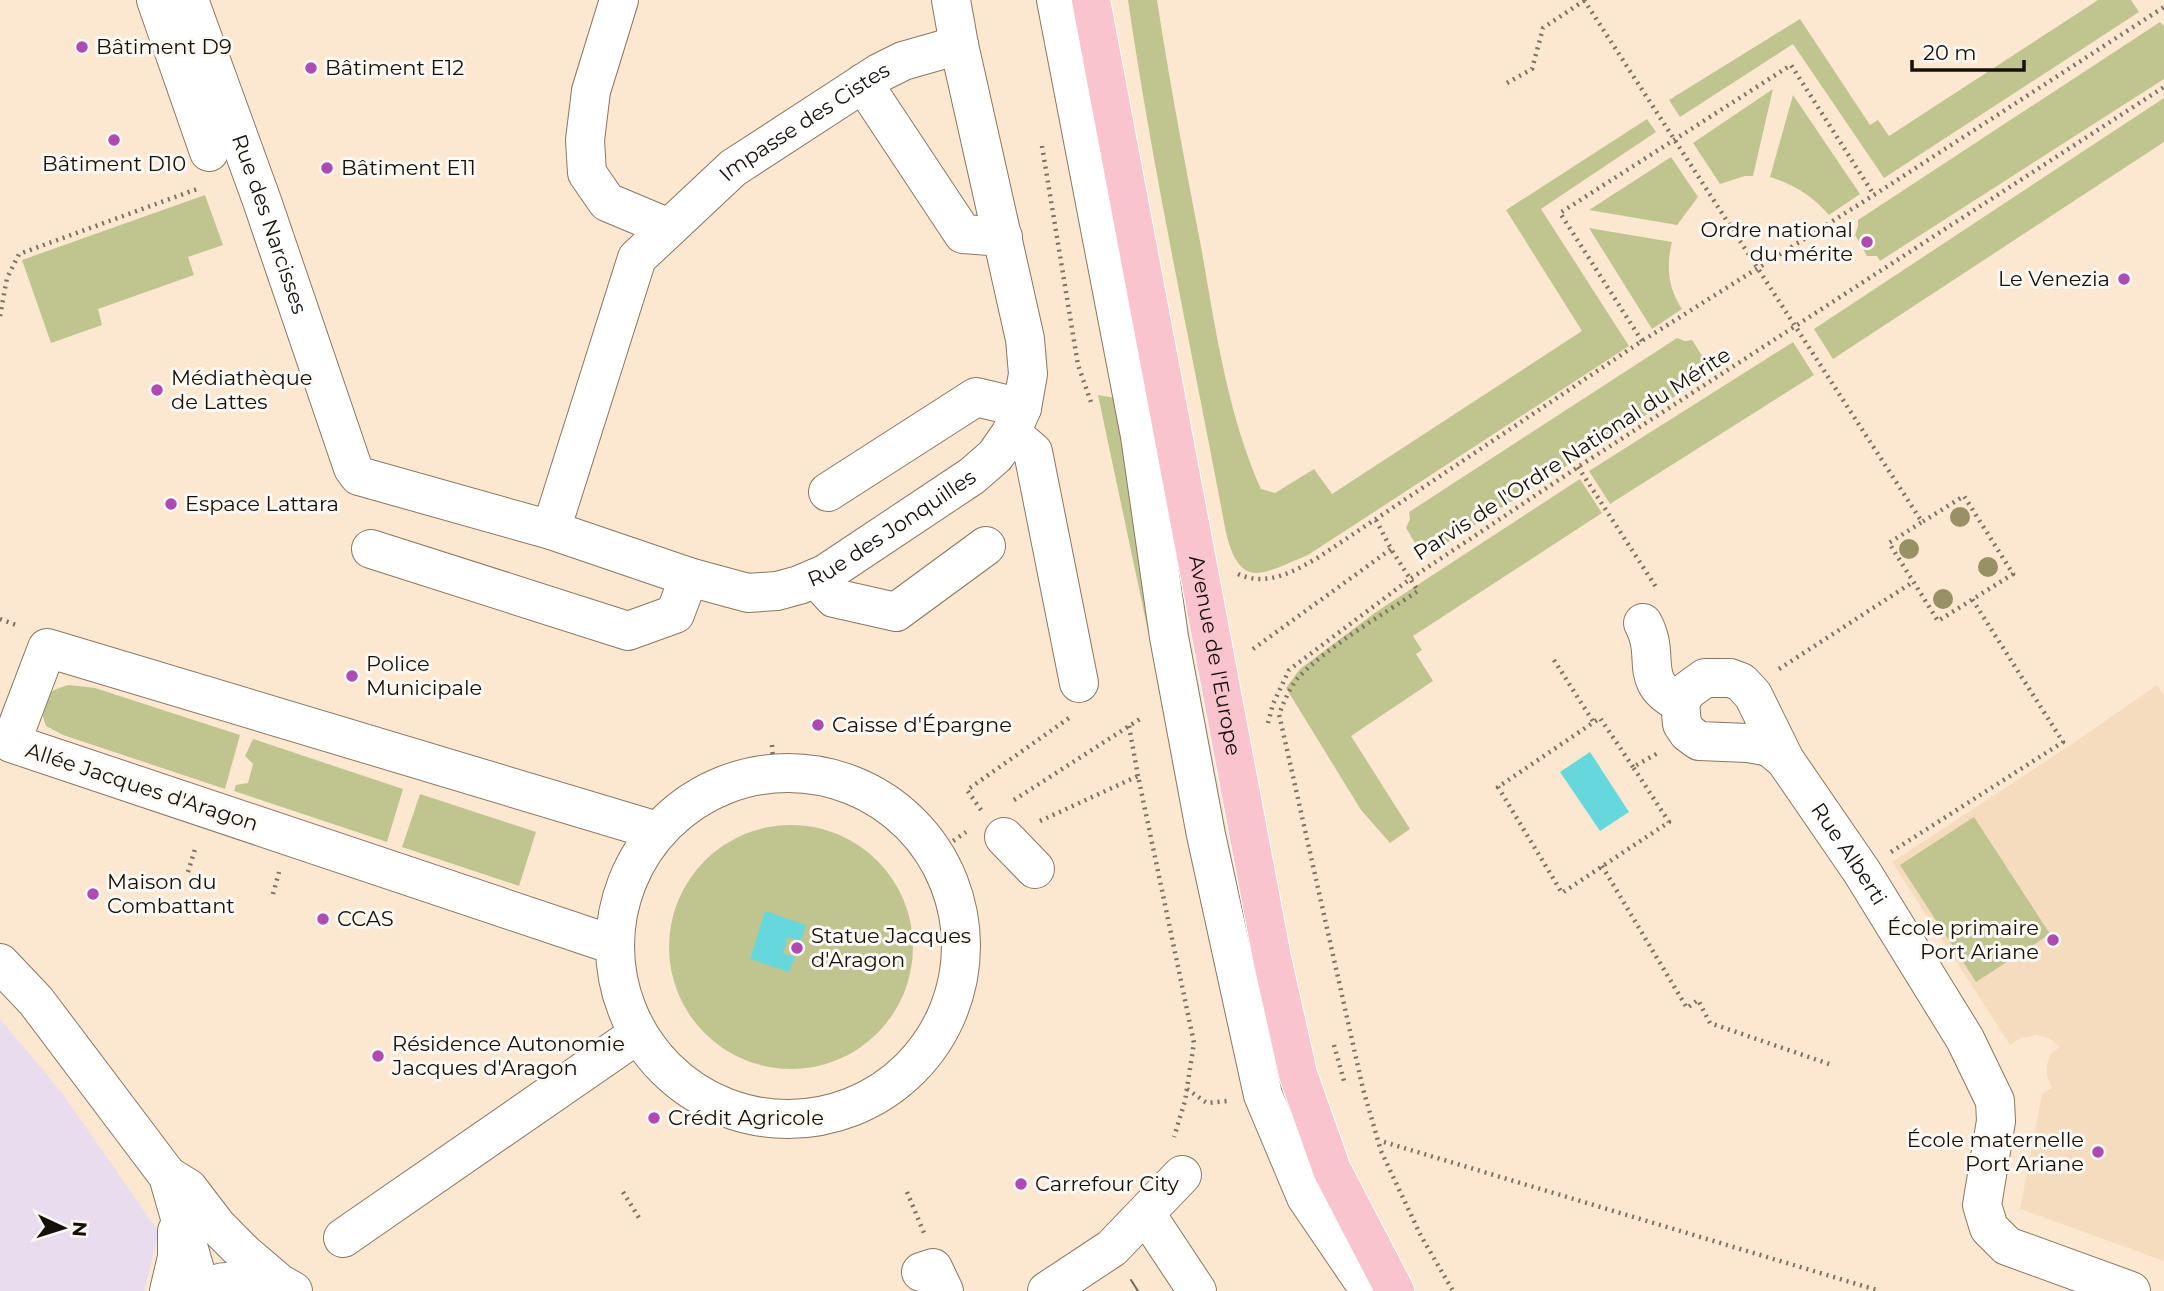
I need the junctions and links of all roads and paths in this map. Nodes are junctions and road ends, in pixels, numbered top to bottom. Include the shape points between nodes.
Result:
1 (156, 0) edge
2 (189, 0) edge
3 (619, 0) edge
4 (951, 0) edge
5 (1056, 0) edge
6 (1091, 0) edge
7 (1584, 0) edge
8 (2164, 7) edge
9 (959, 45) junction
10 (863, 83) junction
11 (1507, 83) dead end
12 (2164, 87) edge
13 (1675, 139) junction
14 (209, 152) dead end
15 (250, 169) junction
16 (1874, 195) junction
17 (669, 228) junction
18 (1003, 237) junction
19 (1759, 268) junction
20 (0, 316) edge
21 (1796, 326) junction
22 (1642, 341) junction
23 (1017, 421) junction
24 (347, 447) joint
25 (1578, 467) junction
26 (828, 492) dead end
27 (1376, 520) junction
28 (1922, 522) junction
29 (551, 530) junction
30 (986, 546) dead end
31 (371, 549) dead end
32 (1391, 549) junction
33 (1233, 570) dead end
34 (689, 577) junction
35 (816, 578) junction
36 (1410, 579) junction
37 (1913, 582) junction
38 (1972, 599) junction
39 (1652, 609) joint
40 (1243, 656) dead end
41 (1554, 660) dead end
42 (1777, 670) dead end
43 (1079, 683) joint
44 (1684, 718) junction
45 (1140, 719) dead end
46 (1594, 723) junction
47 (1129, 726) junction
48 (1265, 734) dead end
49 (1785, 760) junction
50 (1633, 767) junction
51 (1139, 776) junction
52 (995, 827) junction
53 (657, 831) junction
54 (936, 853) junction
55 (1602, 866) junction
56 (1035, 869) dead end
57 (1862, 873) junction
58 (614, 945) junction
59 (0, 963) edge
60 (638, 1034) junction
61 (1332, 1039) dead end
62 (1832, 1065) dead end
63 (1347, 1089) dead end
64 (1173, 1139) dead end
65 (1384, 1142) dead end
66 (1182, 1175) dead end
67 (173, 1192) junction
68 (623, 1192) dead end
69 (1146, 1214) junction
70 (641, 1221) dead end
71 (217, 1226) junction
72 (342, 1238) dead end
73 (2050, 1277) edge
74 (245, 1290) edge
75 (169, 1291) edge
76 (203, 1291) edge
77 (293, 1291) edge
78 (1047, 1291) edge
79 (1197, 1291) edge
80 (1370, 1291) edge
81 (1395, 1291) edge
82 (1453, 1291) edge
83 (1880, 1291) edge
84 (2131, 1291) edge

1 - 14 street, Rue des Narcisses
2 - 15 street, Rue des Narcisses
3 - 17 street via 591,91 585,140 587,173 607,202
4 - 9 street, Rue des Jonquilles
5 - 80 street via 1140,436 1169,637 1206,835 1263,1095 1306,1197
6 - 81 main road, Avenue de l'Europe via 1272,958 1298,1074 1332,1170
7 - 11 path via 1543,28 1532,69
7 - 13 path
8 - 16 path
9 - 10 street, Impasse des Cistes via 903,61
9 - 18 street, Rue des Jonquilles
10 - 17 street, Impasse des Cistes via 733,168
10 - 18 street via 962,234
12 - 21 path, Parvis de l'Ordre National du Mérite
13 - 16 path via 1791,65
13 - 19 path
13 - 22 path via 1560,213
15 - 20 path via 19,254 6,278
15 - 24 street, Rue des Narcisses
16 - 19 path
17 - 29 street, Impasse des Cistes via 637,258
18 - 23 street, Rue des Jonquilles via 1028,374
19 - 21 path
19 - 22 path
21 - 25 path, Parvis de l'Ordre National du Mérite
21 - 28 path
22 - 27 path
23 - 26 street via 976,397
23 - 35 street, Rue des Jonquilles via 995,456 972,476
23 - 43 street via 1033,452
24 - 29 street, Rue des Jonquilles via 359,476
25 - 36 path, Parvis de l'Ordre National du Mérite
25 - 39 path
27 - 32 path, Parvis de l'Ordre National du Mérite
27 - 33 path via 1286,576 1250,579
28 - 37 path via 1889,543
28 - 38 path via 1964,496 2013,573
29 - 34 street, Rue des Jonquilles
30 - 35 street via 896,612 834,598
31 - 34 street via 628,631 675,614
32 - 36 path, Parvis de l'Ordre National du Mérite
32 - 40 path
34 - 35 street, Rue des Jonquilles via 748,593 777,591
36 - 48 path via 1289,670
36 - 82 path via 1418,591 1297,680 1279,714 1381,1151
37 - 38 path via 1938,621
37 - 42 path
38 - 57 path via 2063,743
39 - 44 street via 1655,683
41 - 46 path
43 - 52 path via 1082,709 967,790
44 - 49 street, Rue Alberti via 1699,741 1765,746
44 - 49 street, Rue Alberti via 1687,691 1705,678 1741,682 1753,695
44 - 50 path
45 - 47 path
46 - 50 path via 1600,718
46 - 55 path via 1497,787 1562,892
47 - 51 path
47 - 52 path
49 - 57 street, Rue Alberti
50 - 55 path via 1669,822
51 - 52 path
51 - 64 path via 1194,1043 1185,1101
52 - 54 path
52 - 56 street
53 - 54 street via 698,796 748,776 773,759 802,772 855,784 900,813
53 - 58 street via 634,866 619,904
53 - 58 street, Allée Jacques d'Aragon via 47,648 11,743
54 - 60 street via 955,898 962,946 954,995 934,1039 867,1112 780,1119 737,1112 682,1082
55 - 62 path via 1687,1007 1698,1000 1710,1023
57 - 73 street, Rue Alberti via 1965,1039 1995,1101 1982,1205 1989,1228
58 - 60 street via 621,991
59 - 67 street via 36,1002
60 - 72 street
61 - 63 path
65 - 83 path
66 - 69 street
67 - 71 street via 188,1188
67 - 75 street via 177,1257
67 - 76 street
68 - 70 path
69 - 78 street via 1112,1248
69 - 79 street
71 - 74 street via 240,1265
71 - 77 street
73 - 84 street, Rue Alberti
74 - 76 street via 237,1283 220,1282

